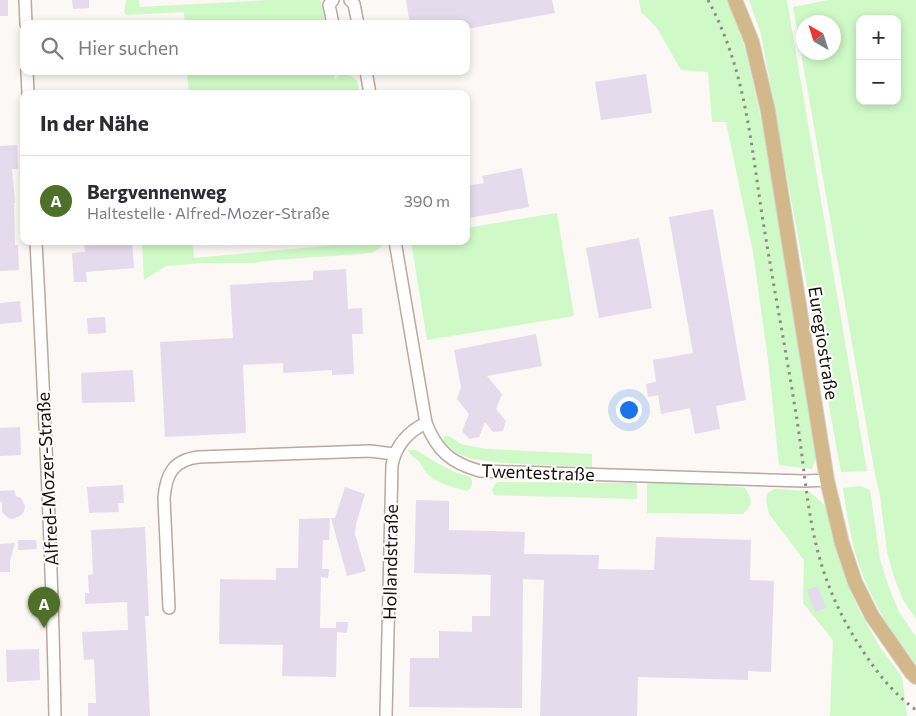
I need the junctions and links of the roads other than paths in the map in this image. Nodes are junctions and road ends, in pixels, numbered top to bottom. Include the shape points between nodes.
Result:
1 (24, 0) edge
2 (333, 0) edge
3 (350, 0) edge
4 (735, 0) edge
5 (26, 20) edge
6 (333, 20) edge
7 (357, 20) edge
8 (28, 75) edge
9 (365, 75) edge
10 (28, 90) edge
11 (369, 90) edge
12 (36, 245) edge
13 (396, 245) edge
14 (426, 423) junction
15 (394, 454) junction
16 (827, 480) junction
17 (169, 608) dead end
18 (916, 677) edge
19 (55, 716) edge
20 (386, 716) edge

1 - 5 street
2 - 6 street via 329,5
3 - 7 street
4 - 16 main road, Euregiostraße via 752,42 768,111
8 - 10 street
9 - 11 street
12 - 19 street, Alfred-Mozer-Straße
13 - 14 street, Twentestraße
14 - 15 street via 410,432
14 - 16 street, Twentestraße via 440,449 452,461 480,471
15 - 17 street via 370,451 199,456 182,461 174,467 165,486
15 - 20 street, Hollandstraße
16 - 18 main road, Euregiostraße via 854,582 872,616

